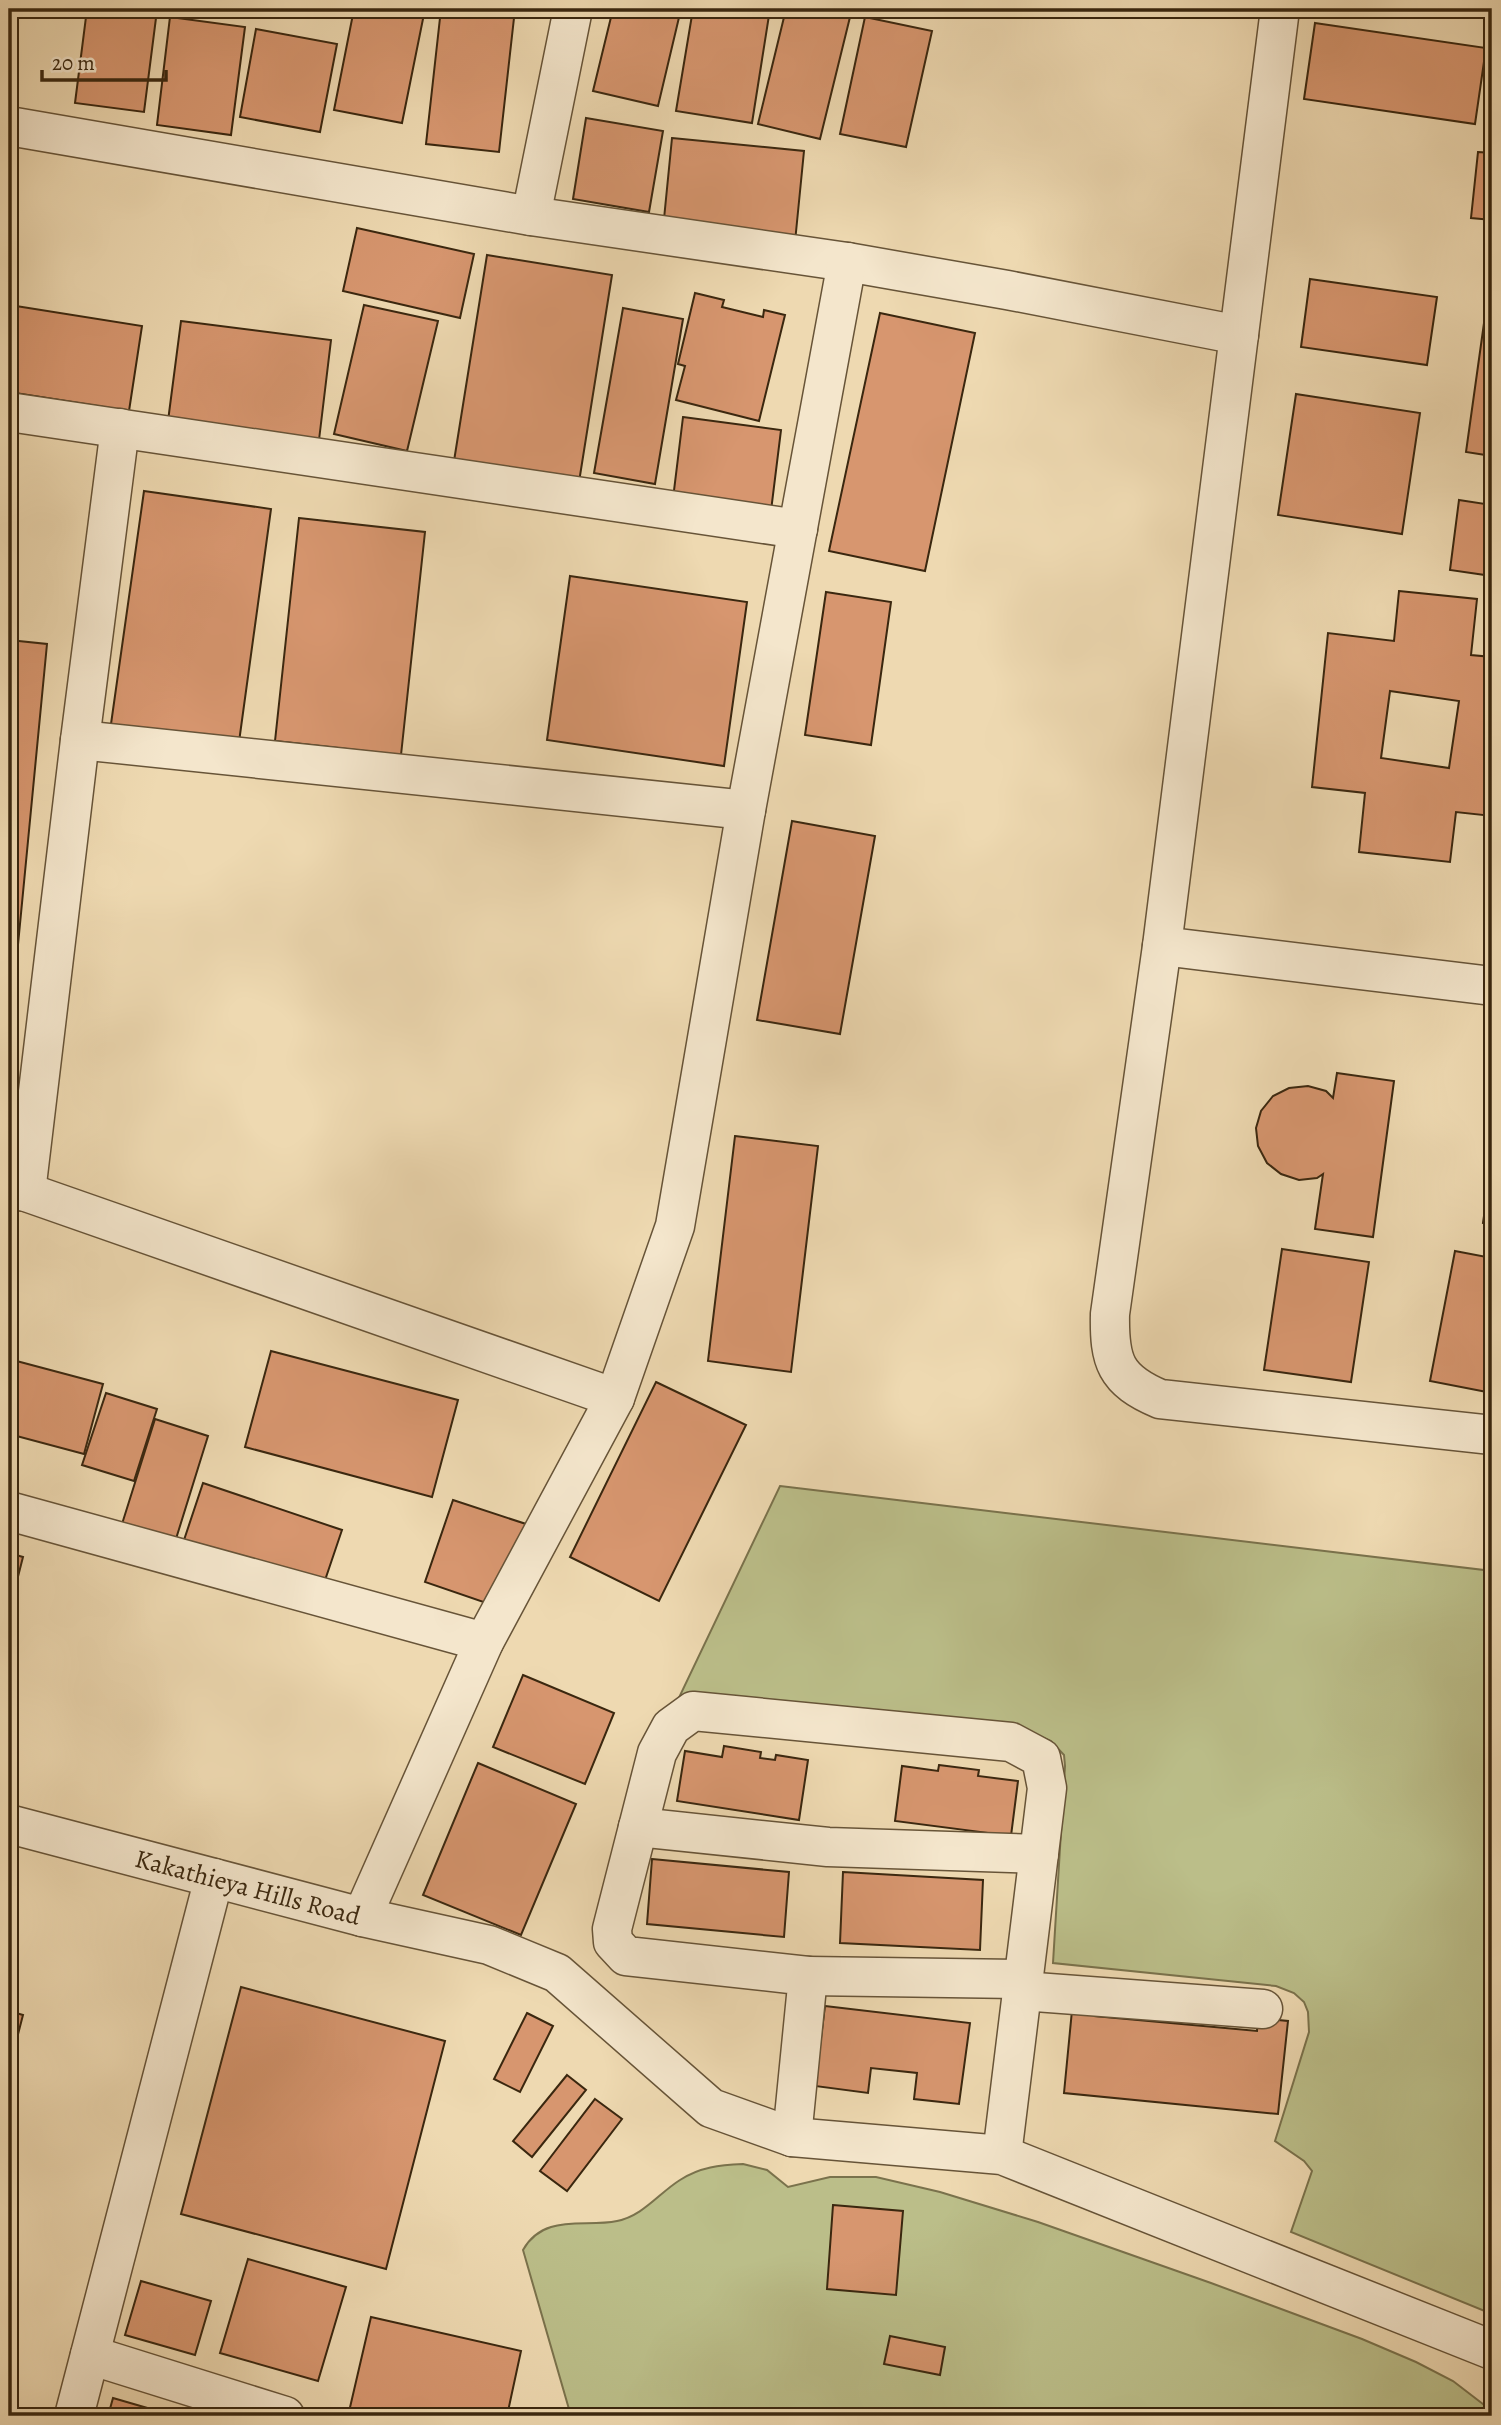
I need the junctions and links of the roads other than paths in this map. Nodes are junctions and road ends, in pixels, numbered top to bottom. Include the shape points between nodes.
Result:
1 (573, 9) edge
2 (1280, 9) edge
3 (9, 126) edge
4 (531, 216) junction
5 (847, 262) junction
6 (1239, 335) junction
7 (9, 412) edge
8 (120, 428) junction
9 (798, 529) junction
10 (80, 740) junction
11 (746, 810) junction
12 (1161, 946) junction
13 (1492, 986) edge
14 (17, 1191) edge
15 (615, 1398) junction
16 (1492, 1435) edge
17 (9, 1511) edge
18 (484, 1642) junction
19 (9, 1824) edge
20 (638, 1827) junction
21 (1039, 1854) junction
22 (214, 1878) junction
23 (362, 1917) junction
24 (808, 1976) junction
25 (1023, 1985) junction
26 (1263, 2008) dead end
27 (792, 2137) junction
28 (1002, 2155) junction
29 (1492, 2350) edge
30 (90, 2356) junction
31 (74, 2416) edge
32 (285, 2416) edge

1 - 4 street
2 - 6 street
3 - 4 street
4 - 5 street
5 - 6 street
5 - 9 street
6 - 12 street
7 - 8 street
8 - 9 street
8 - 10 street
9 - 11 street
10 - 11 street
10 - 14 street
11 - 15 street via 675,1226
12 - 13 street
12 - 16 street via 1110,1314 1109,1345 1116,1367 1137,1389 1160,1399
14 - 15 street
15 - 18 street
17 - 18 street
18 - 23 street
19 - 22 street, Kakathieya Hills Road
20 - 21 street via 828,1847
20 - 21 street via 657,1753 671,1727 693,1711 1011,1742 1041,1758 1046,1788
20 - 24 street via 612,1929 613,1942 621,1952
21 - 25 street
22 - 23 street, Kakathieya Hills Road
22 - 30 street
23 - 27 street, Kakathieya Hills Road via 489,1945 557,1973 711,2108
24 - 25 street
24 - 27 street
25 - 26 street
25 - 28 street
27 - 28 street, Kakathieya Hills Road
28 - 29 street, Kakathieya Hills Road
30 - 31 street
30 - 32 street

